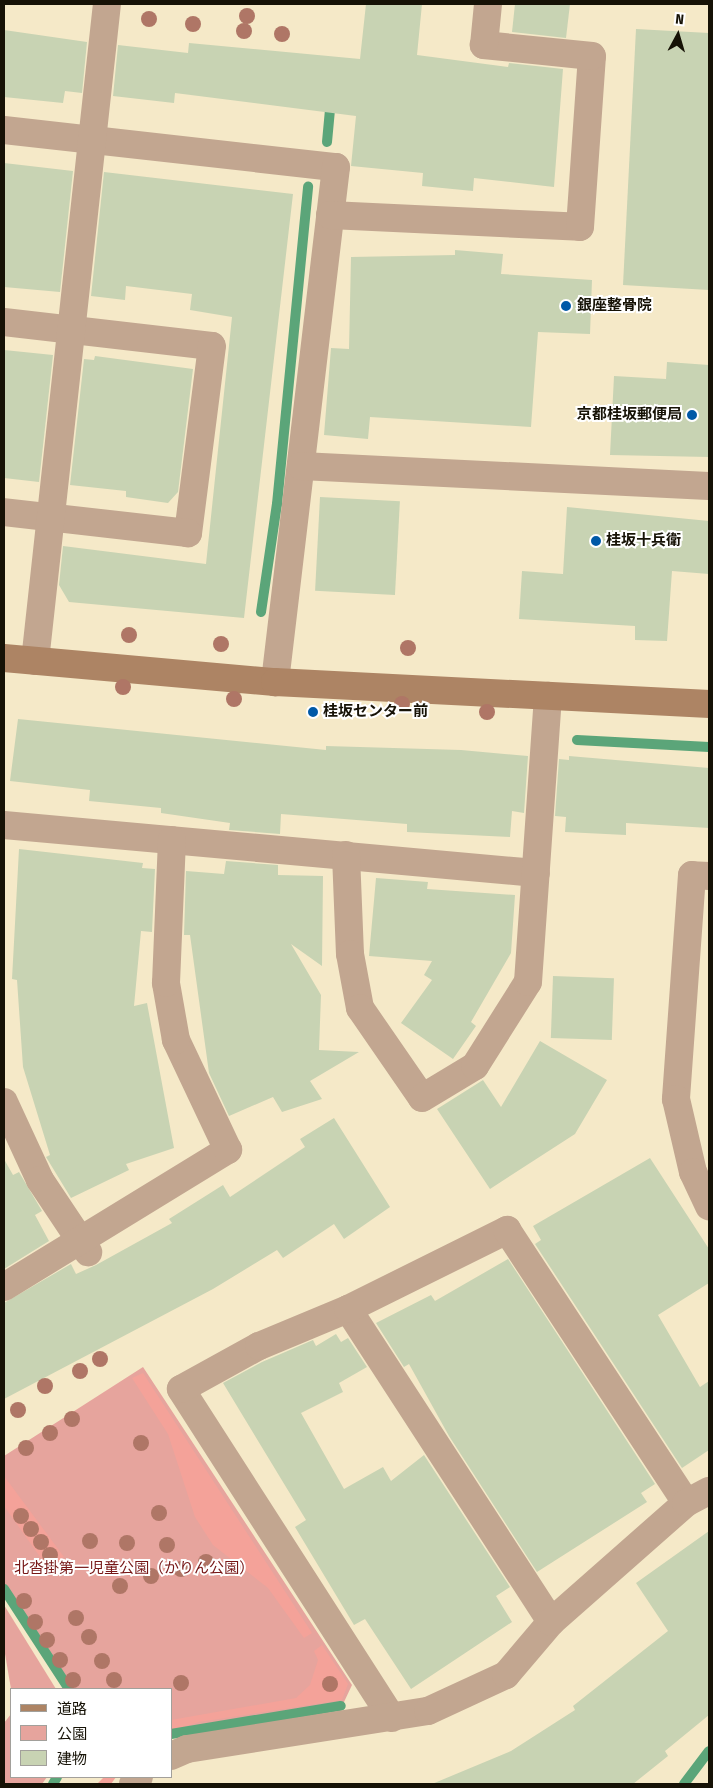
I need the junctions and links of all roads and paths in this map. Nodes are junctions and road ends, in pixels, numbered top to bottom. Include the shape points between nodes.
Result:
1 (107, 4) edge
2 (488, 4) edge
3 (4, 130) edge
4 (92, 140) junction
5 (330, 215) junction
6 (4, 322) edge
7 (71, 330) junction
8 (301, 466) junction
9 (709, 486) edge
10 (4, 512) edge
11 (50, 518) junction
12 (4, 658) edge
13 (35, 661) junction
14 (275, 682) junction
15 (548, 696) junction
16 (709, 704) edge
17 (4, 825) edge
18 (172, 840) junction
19 (346, 855) junction
20 (536, 873) junction
21 (709, 876) edge
22 (4, 1102) edge
23 (709, 1206) edge
24 (84, 1247) junction
25 (4, 1288) edge
26 (348, 1309) junction
27 (709, 1491) edge
28 (686, 1504) junction
29 (551, 1622) junction
30 (392, 1718) junction
31 (172, 1756) edge

1 - 4 street
2 - 5 street via 484,45 592,56 580,227
3 - 4 street
4 - 5 street via 336,168
4 - 7 street
5 - 8 street
6 - 7 street
7 - 11 street
7 - 11 street via 212,346 188,533
8 - 9 street
8 - 14 street
10 - 11 street
11 - 13 street
12 - 13 street
13 - 14 street
14 - 15 street
15 - 16 street
15 - 20 street
17 - 18 street
18 - 19 street
18 - 24 street via 166,983 176,1040 228,1150
19 - 20 street
19 - 20 street via 350,954 360,1008 422,1098 475,1066 528,982
21 - 23 street via 692,875 676,1099 694,1172
22 - 24 street via 40,1180
24 - 25 street
26 - 28 street via 507,1230
26 - 29 street
26 - 30 street via 259,1346 181,1389
27 - 28 street
28 - 29 street
29 - 30 street via 506,1675 428,1711
30 - 31 street via 187,1749

